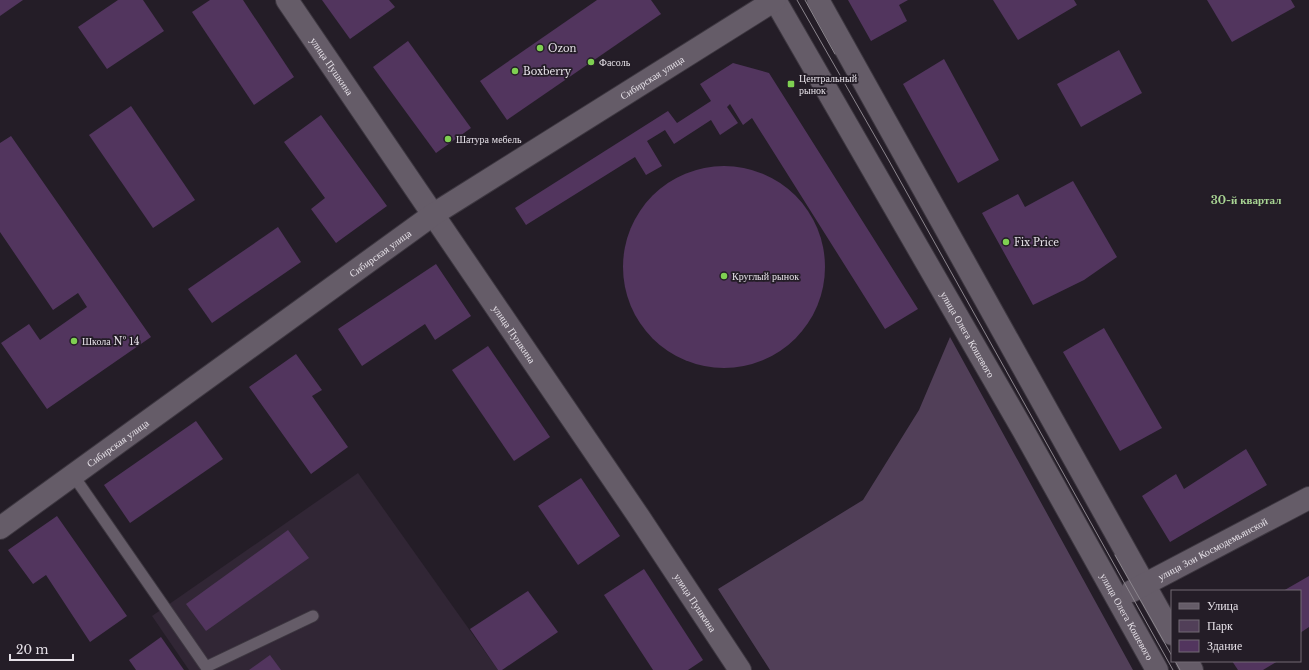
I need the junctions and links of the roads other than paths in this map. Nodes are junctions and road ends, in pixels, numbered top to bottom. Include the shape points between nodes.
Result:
1 (287, 0) edge
2 (775, 0) edge
3 (818, 0) edge
4 (434, 214) junction
5 (73, 475) junction
6 (1309, 498) edge
7 (0, 528) edge
8 (1144, 585) junction
9 (1117, 599) junction
10 (313, 616) dead end
11 (1171, 632) edge
12 (740, 670) edge
13 (1157, 670) edge

1 - 4 street, улица Пушкина
2 - 4 street, Сибирская улица
2 - 9 street, улица Олега Кошевого via 1024,430
3 - 8 street
4 - 5 street, Сибирская улица
4 - 12 street, улица Пушкина
5 - 7 street, Сибирская улица
5 - 10 lane via 206,667
6 - 8 street, улица Зои Космодемьянской
8 - 9 street, улица Зои Космодемьянской
8 - 11 street
9 - 13 street, улица Олега Кошевого

